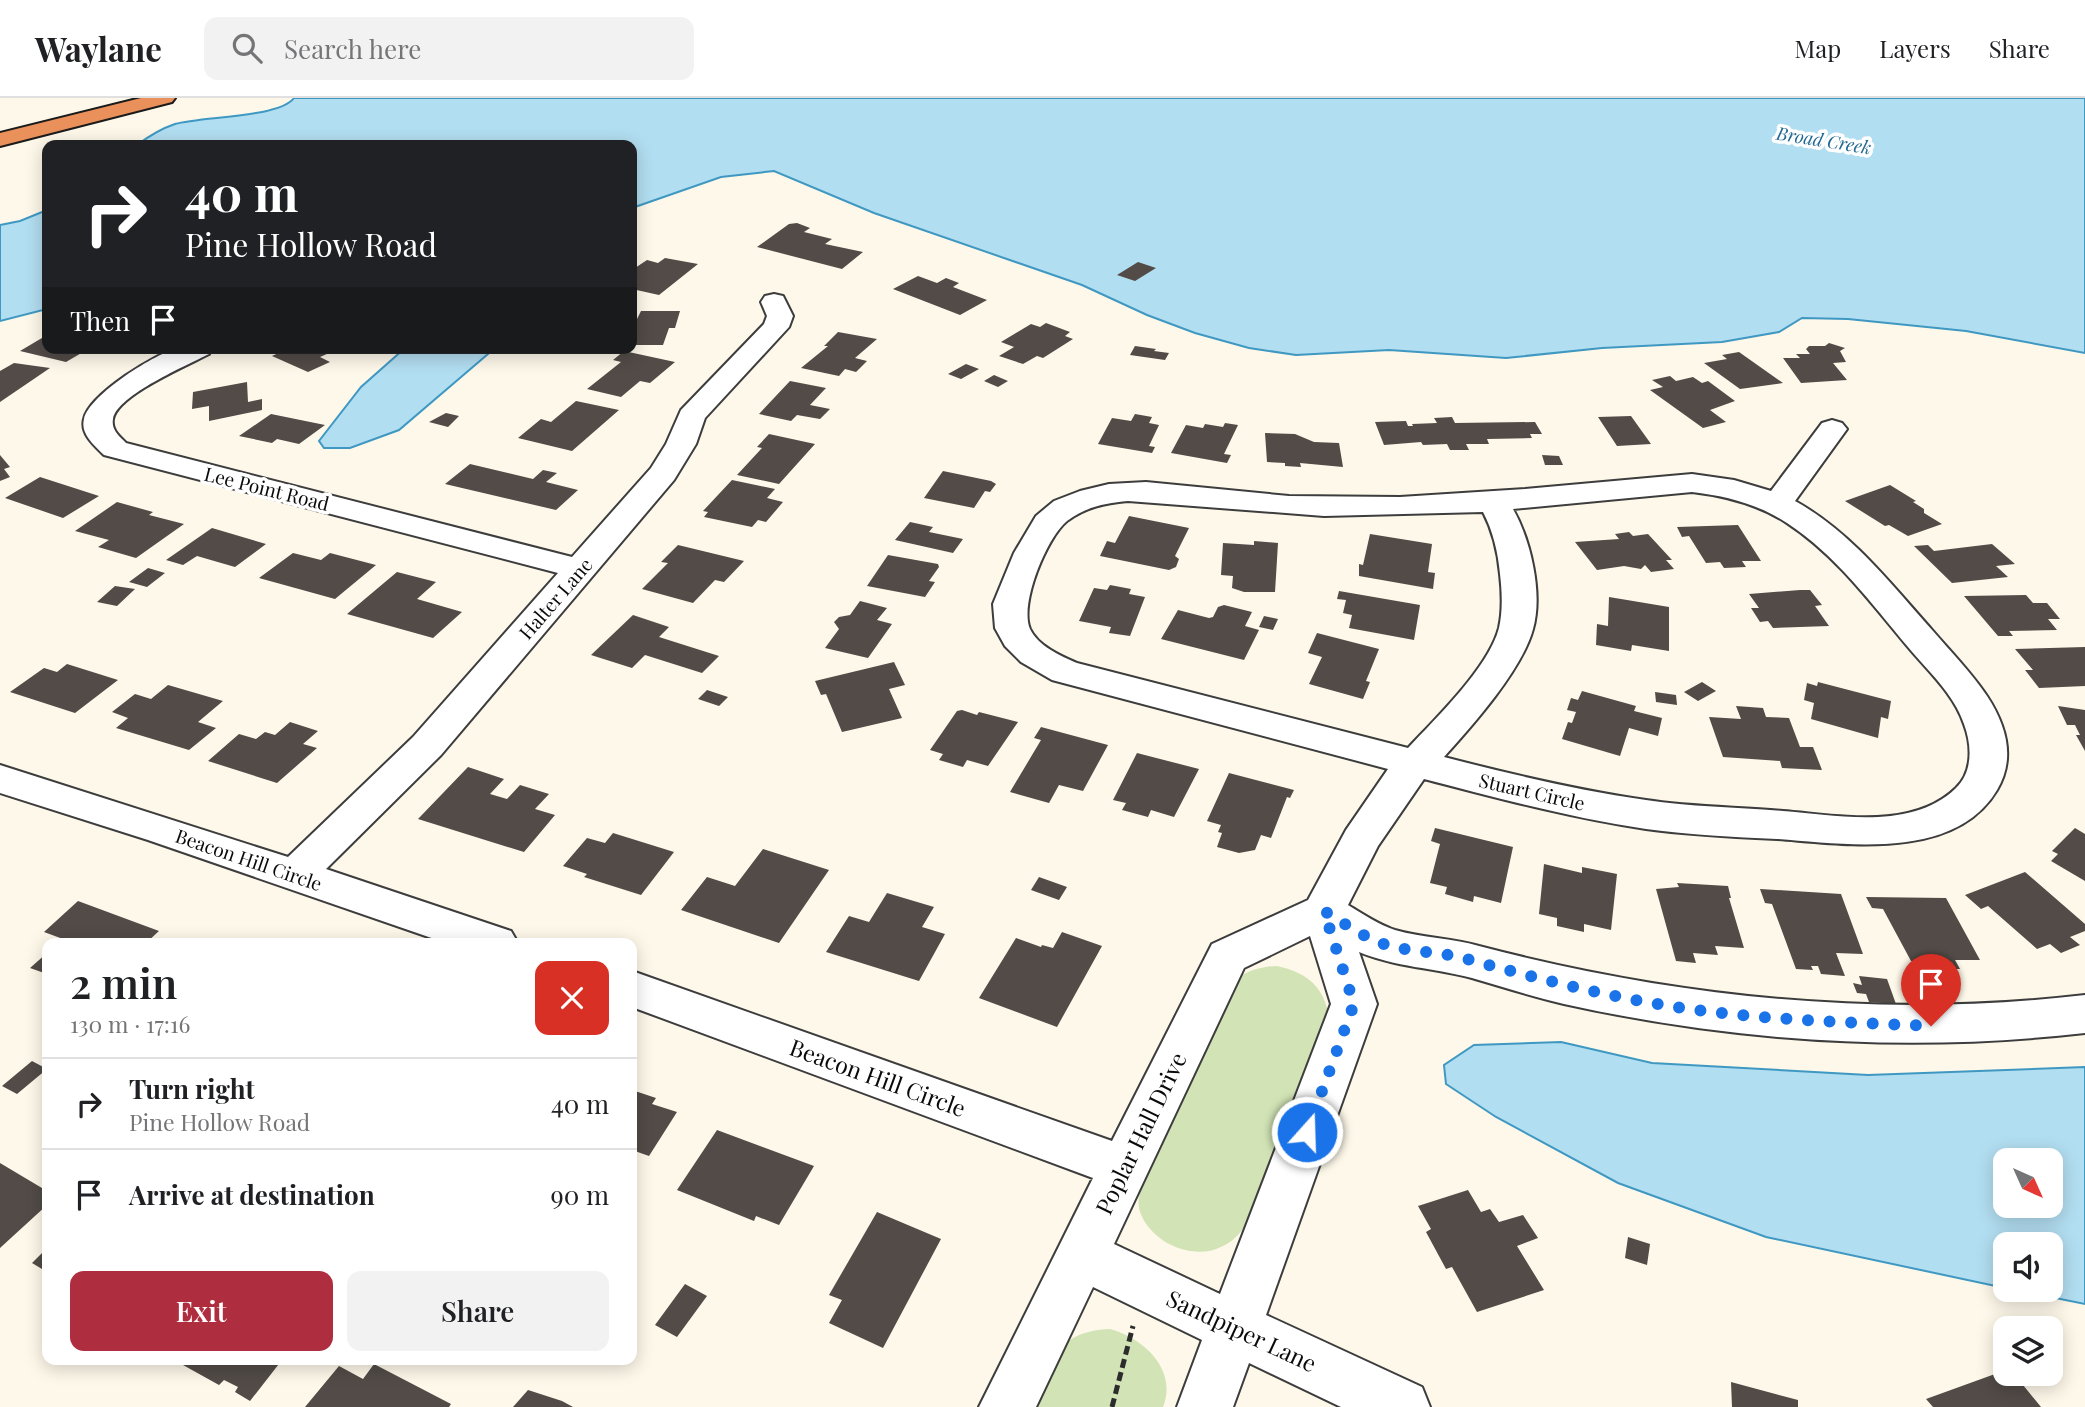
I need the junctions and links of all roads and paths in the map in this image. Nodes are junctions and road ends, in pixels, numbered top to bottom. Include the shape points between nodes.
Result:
1 (165, 98) edge
2 (0, 140) edge
3 (774, 302) dead end
4 (188, 354) edge
5 (1832, 429) dead end
6 (1493, 501) junction
7 (1777, 504) junction
8 (580, 569) junction
9 (1415, 763) junction
10 (0, 779) edge
11 (295, 875) junction
12 (1324, 911) junction
13 (481, 938) edge
14 (637, 991) edge
15 (2085, 1014) edge
16 (1124, 1167) junction
17 (1081, 1255) junction
18 (1149, 1286) junction
19 (1236, 1326) junction
20 (1007, 1407) edge
21 (1112, 1407) edge
22 (1205, 1407) edge
23 (1402, 1407) edge

1 - 2 highway
3 - 8 street, Halter Lane via 780,316 776,327 691,416 663,473
4 - 8 street, Lee Point Road via 106,403 96,429 102,440 116,449
5 - 7 street
6 - 7 street, Stuart Circle via 1692,482 1720,485
6 - 9 street via 1515,554 1519,591 1516,629 1469,706
6 - 9 street, Stuart Circle via 1356,507 1278,505 1155,492 1102,494 1075,503 1045,525 1012,597 1011,625 1023,646 1065,672
7 - 9 street, Stuart Circle via 1851,559 1952,672 1975,707 1989,741 1989,766 1979,789 1964,804 1937,819 1870,831 1681,819 1581,803
8 - 11 street, Halter Lane via 427,746
9 - 12 street via 1360,840
10 - 11 street, Beacon Hill Circle
11 - 13 street, Beacon Hill Circle
12 - 15 street via 1391,946 1452,955 1573,988 1672,1007 1798,1020 1931,1026
12 - 16 street, Poplar Hall Drive via 1227,956
12 - 19 street via 1354,1004
14 - 16 street, Beacon Hill Circle
16 - 17 street, Poplar Hall Drive
17 - 18 street, Sandpiper Lane
17 - 20 street, Poplar Hall Drive
18 - 19 street, Sandpiper Lane
18 - 21 path via 1127,1342
19 - 22 street
19 - 23 street, Sandpiper Lane

